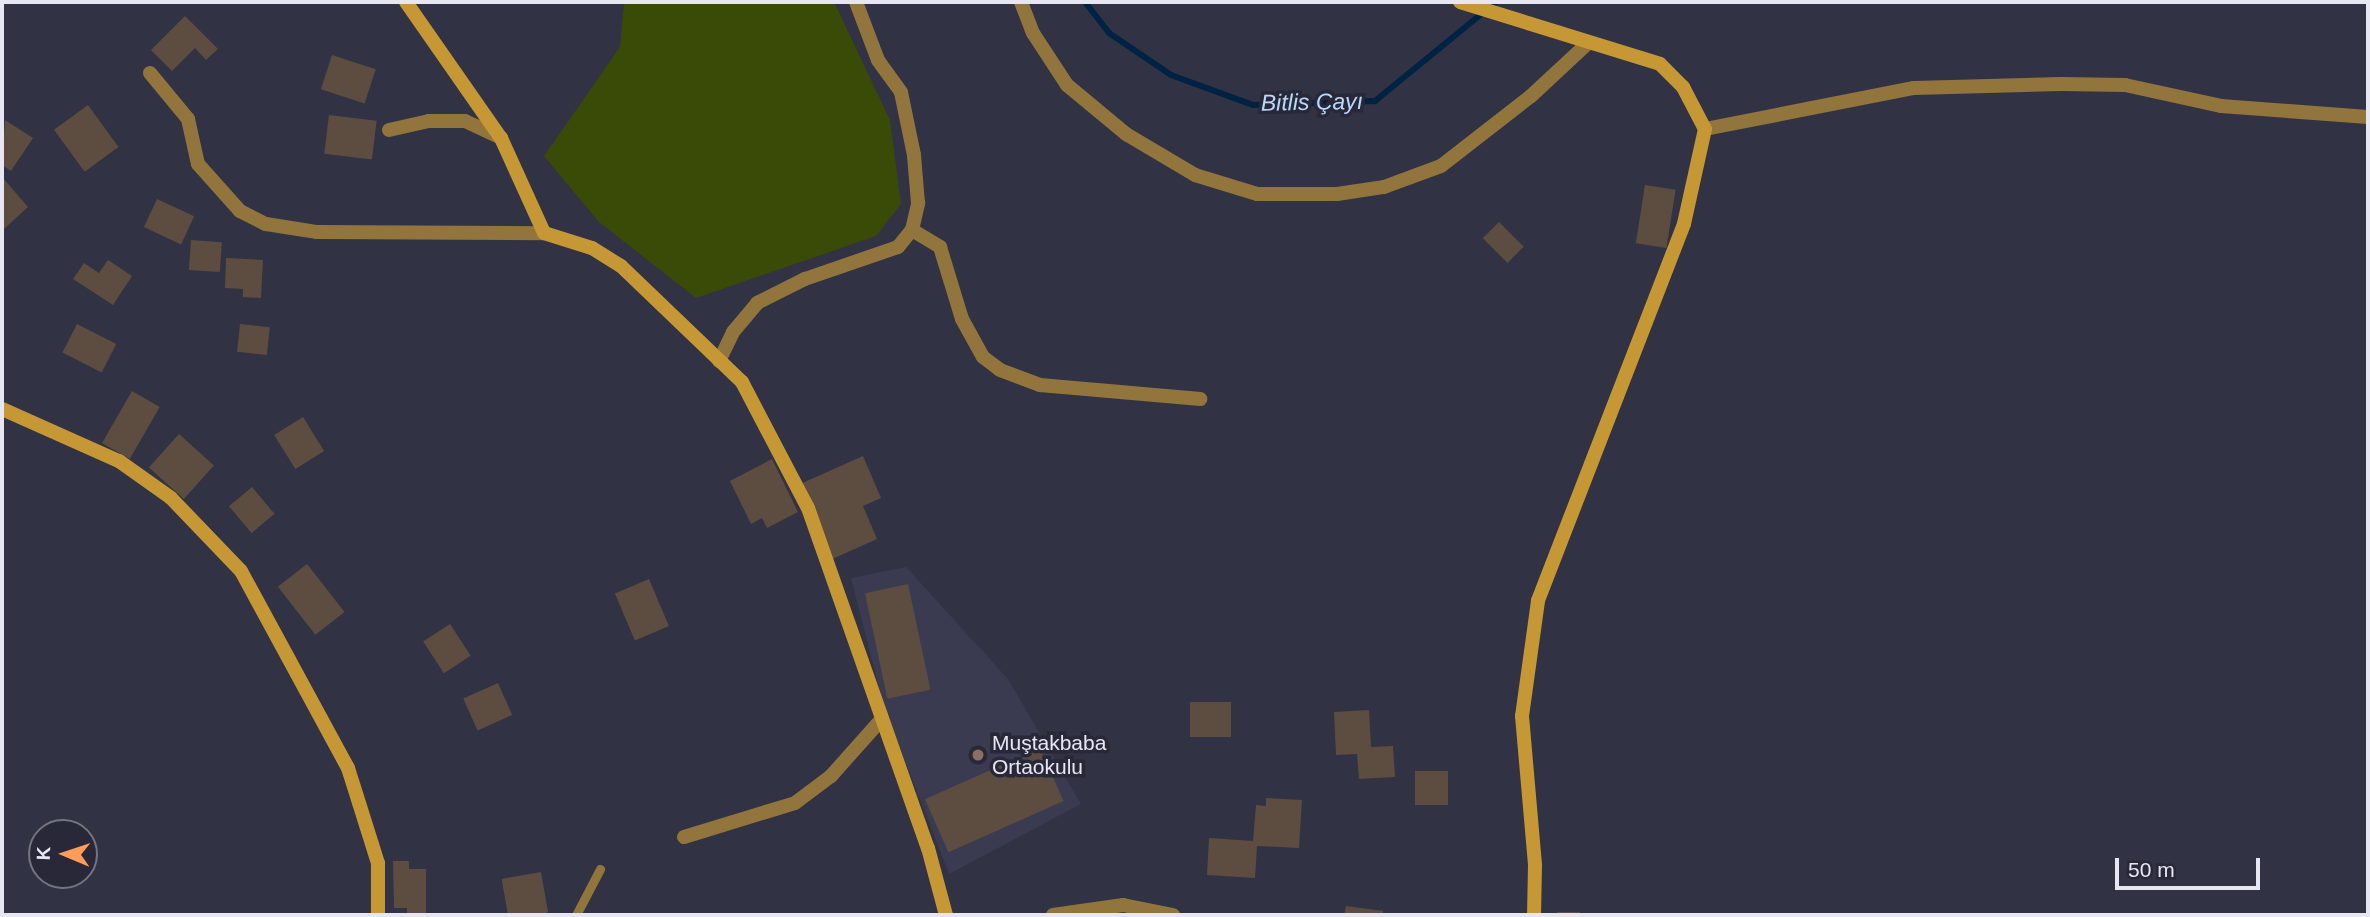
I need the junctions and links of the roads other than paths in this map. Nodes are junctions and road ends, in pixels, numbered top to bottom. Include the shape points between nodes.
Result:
1 (405, 2) edge
2 (856, 2) edge
3 (1021, 2) edge
4 (1460, 2) edge
5 (1588, 43) junction
6 (150, 73) dead end
7 (2368, 117) edge
8 (1705, 129) junction
9 (389, 130) dead end
10 (501, 138) junction
11 (912, 230) junction
12 (544, 233) junction
13 (719, 360) junction
14 (1200, 400) dead end
15 (2, 409) edge
16 (880, 722) junction
17 (684, 837) dead end
18 (600, 869) dead end
19 (378, 915) edge
20 (576, 915) edge
21 (946, 915) edge
22 (1053, 915) edge
23 (1173, 915) edge
24 (1534, 915) edge

1 - 10 street
2 - 11 street via 878,60 901,93 918,203
3 - 5 street via 1033,33 1067,85 1126,134 1195,175 1257,194 1337,194 1384,187 1441,166 1531,96
4 - 5 street
5 - 8 street via 1661,64 1683,88
6 - 12 street via 188,119 198,164 240,211 266,224 317,232
7 - 8 street via 2221,106 2126,85 2061,84 1914,88
8 - 24 street via 1684,224 1538,601 1522,716 1535,865
9 - 10 street via 429,121 465,121
10 - 12 street
11 - 13 street via 898,247 805,279 757,303 733,332
11 - 14 street via 940,247 962,319 983,357 1000,370 1040,386
12 - 13 street via 592,248 621,266
13 - 16 street via 741,382 808,508
15 - 19 street via 119,461 172,498 241,571 348,768 378,863
16 - 17 street via 831,776 795,803
16 - 21 street via 928,848
18 - 20 lane
22 - 23 street via 1123,905

